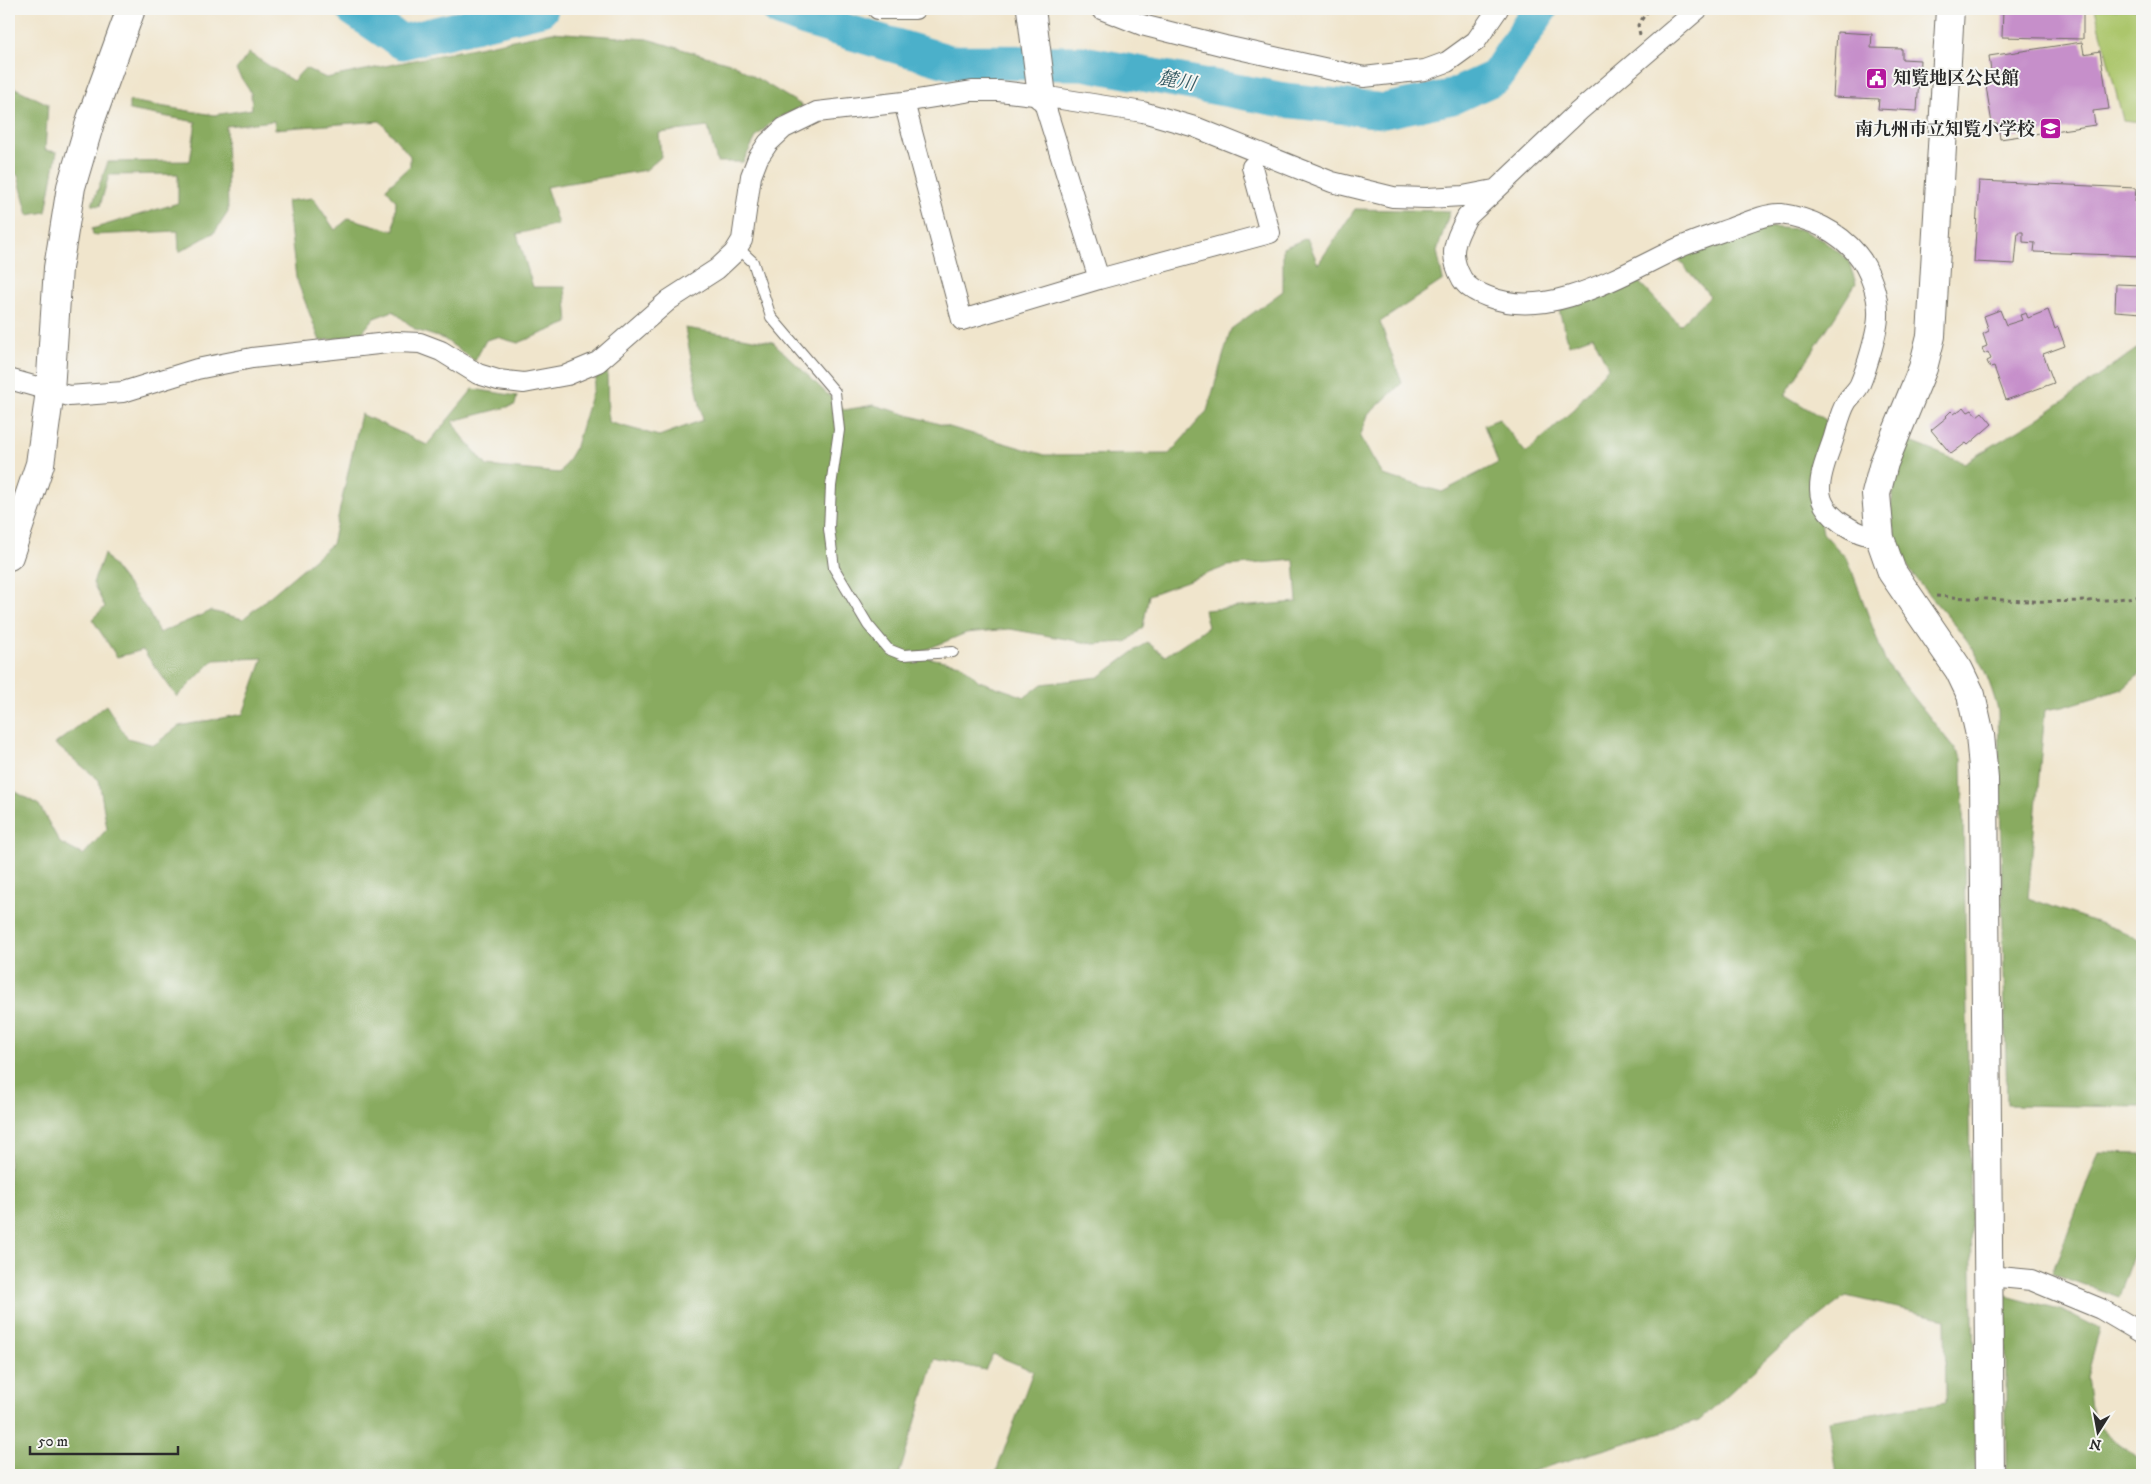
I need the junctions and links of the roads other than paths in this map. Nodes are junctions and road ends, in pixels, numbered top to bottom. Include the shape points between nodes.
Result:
1 (131, 9) edge
2 (878, 9) edge
3 (915, 9) edge
4 (1101, 9) edge
5 (1498, 9) edge
6 (1698, 9) edge
7 (1950, 9) edge
8 (1032, 21) edge
9 (1042, 89) junction
10 (904, 102) junction
11 (1252, 167) dead end
12 (1494, 190) junction
13 (738, 248) junction
14 (1099, 279) junction
15 (9, 378) edge
16 (50, 391) junction
17 (1880, 538) junction
18 (9, 556) edge
19 (953, 652) dead end
20 (1989, 1276) junction
21 (2142, 1333) edge
22 (1990, 1475) edge

1 - 16 street via 91,119 71,187 58,268
2 - 3 street
4 - 5 street via 1142,25 1364,77 1425,70 1448,62 1476,41
6 - 12 street via 1579,111
7 - 17 street via 1931,336 1923,368 1884,463 1876,494
8 - 9 street
9 - 10 street via 972,91
9 - 12 street via 1143,112 1195,128 1332,182 1393,197 1463,196
9 - 14 street
10 - 13 street via 818,112 784,128 768,143 751,176 742,240
10 - 14 street via 962,320
11 - 14 street via 1270,233
12 - 17 street via 1467,217 1456,236 1453,252 1455,266 1464,282 1477,292 1499,301 1523,304 1567,297 1601,285 1680,247 1778,214 1802,218 1830,230 1849,244 1862,260 1872,281 1878,316 1859,385 1846,402 1826,460 1820,491 1826,507 1843,525 1858,533
13 - 16 street via 717,269 669,300 598,362 567,375 524,383 498,380 478,374 441,351 420,344 396,342 252,358 197,369 123,392 69,396
13 - 19 lane via 753,262 771,317 835,392 839,430 829,529 834,568 868,625 888,648 904,655
15 - 16 street
16 - 18 street via 40,464
17 - 20 street via 1892,572 1959,670 1971,695 1980,735 1984,779
20 - 21 street via 2031,1280 2101,1309
20 - 22 street

